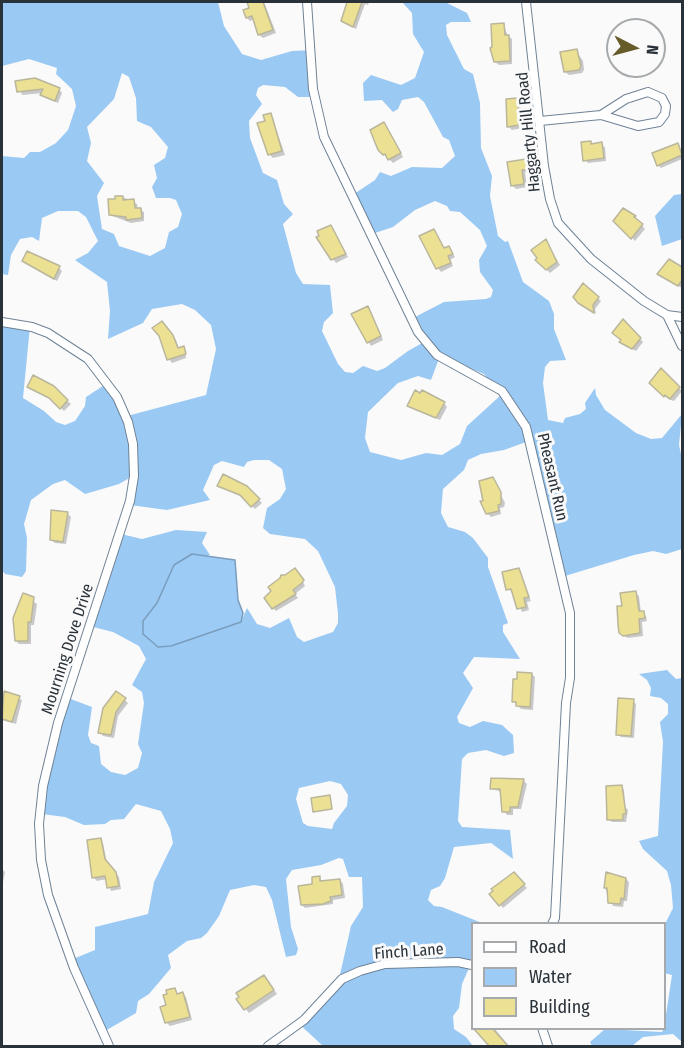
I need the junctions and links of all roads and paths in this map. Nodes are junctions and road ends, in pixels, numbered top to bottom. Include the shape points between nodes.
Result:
1 (307, 2) edge
2 (526, 2) edge
3 (601, 115) junction
4 (540, 121) junction
5 (667, 315) junction
6 (682, 317) edge
7 (2, 322) edge
8 (682, 346) edge
9 (553, 922) edge
10 (471, 965) edge
11 (542, 1030) edge
12 (109, 1047) edge
13 (268, 1047) edge
14 (548, 1047) edge

1 - 9 street, Pheasant Run via 313,89 324,137 418,332 437,355 502,391 526,426 570,614 570,678
2 - 4 street, Haggarty Hill Road
3 - 3 street via 626,99 648,92 662,98 666,105 659,122 645,126
3 - 4 street
4 - 5 street, Haggarty Hill Road via 550,199 558,223 591,259
5 - 6 street, Haggarty Hill Road
5 - 8 street
7 - 12 street, Mourning Dove Drive via 48,333 88,359 117,397 133,444 130,501 58,723 43,786 39,824 48,895 74,968
10 - 13 street, Finch Lane via 385,964 360,971 342,979 304,1020
11 - 14 street

